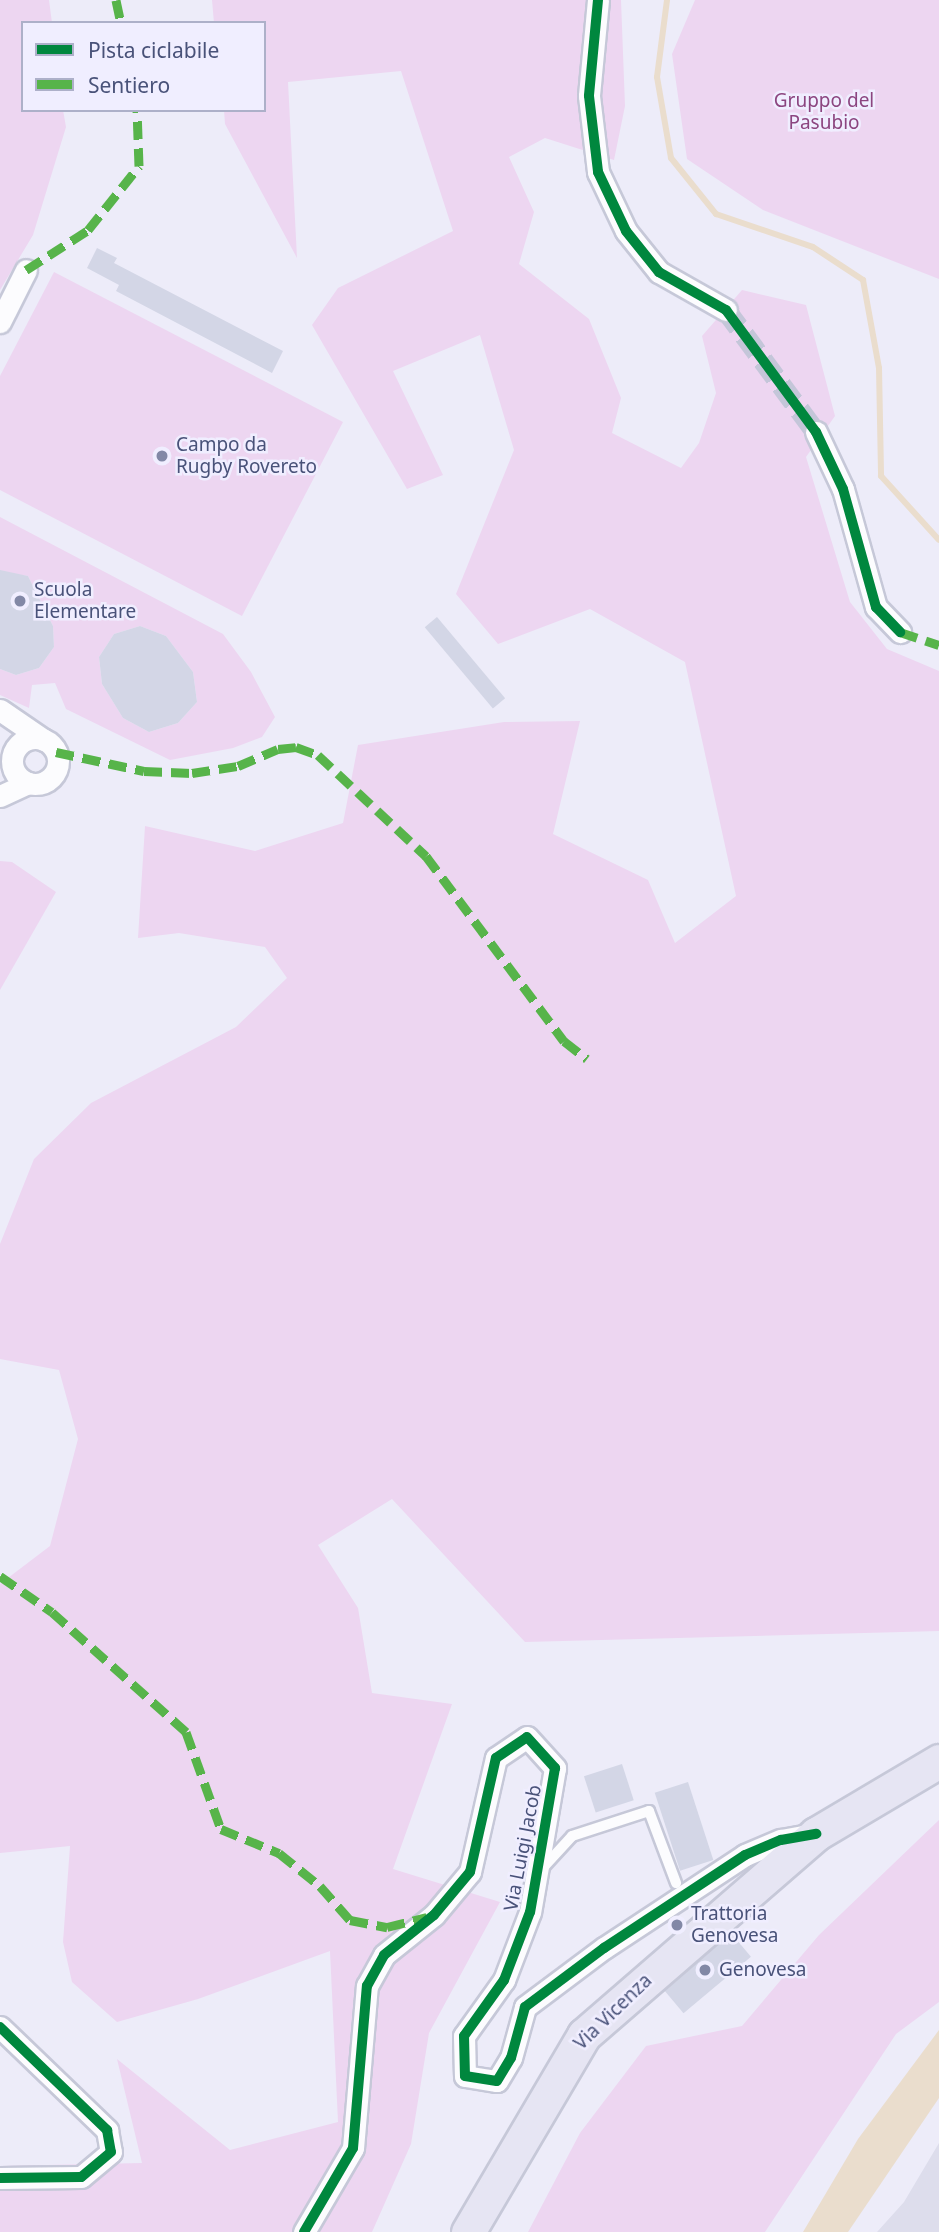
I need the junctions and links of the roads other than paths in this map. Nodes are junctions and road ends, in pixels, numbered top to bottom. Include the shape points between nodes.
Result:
1 (597, 5) edge
2 (26, 270) dead end
3 (726, 310) tunnel mouth
4 (0, 322) edge
5 (816, 432) tunnel mouth
6 (900, 632) dead end
7 (0, 710) edge
8 (44, 740) junction
9 (28, 783) junction
10 (0, 796) edge
11 (939, 1761) edge
12 (816, 1834) junction
13 (540, 1873) junction
14 (676, 1883) dead end
15 (0, 2027) edge
16 (0, 2178) edge
17 (304, 2232) edge
18 (468, 2232) edge

1 - 3 street via 589,96 598,172 626,231 659,272
2 - 4 street
5 - 6 street via 844,489 876,607
7 - 8 street
8 - 9 street via 56,752 57,767 43,783
8 - 9 street via 22,741 12,753 16,775
9 - 10 street
11 - 12 main road, Via Vicenza
12 - 13 street, Via Luigi Jacob via 781,1840 745,1856 604,1948 525,2007 511,2058 497,2081 464,2076 464,2036 504,1980 520,1948
12 - 18 main road, Via Vicenza via 584,2035
13 - 14 lane via 572,1836 649,1811
13 - 17 street, Via Luigi Jacob via 555,1768 527,1737 496,1758 470,1872 433,1915 384,1955 367,1986 353,2148
15 - 16 street via 107,2130 111,2152 81,2177

